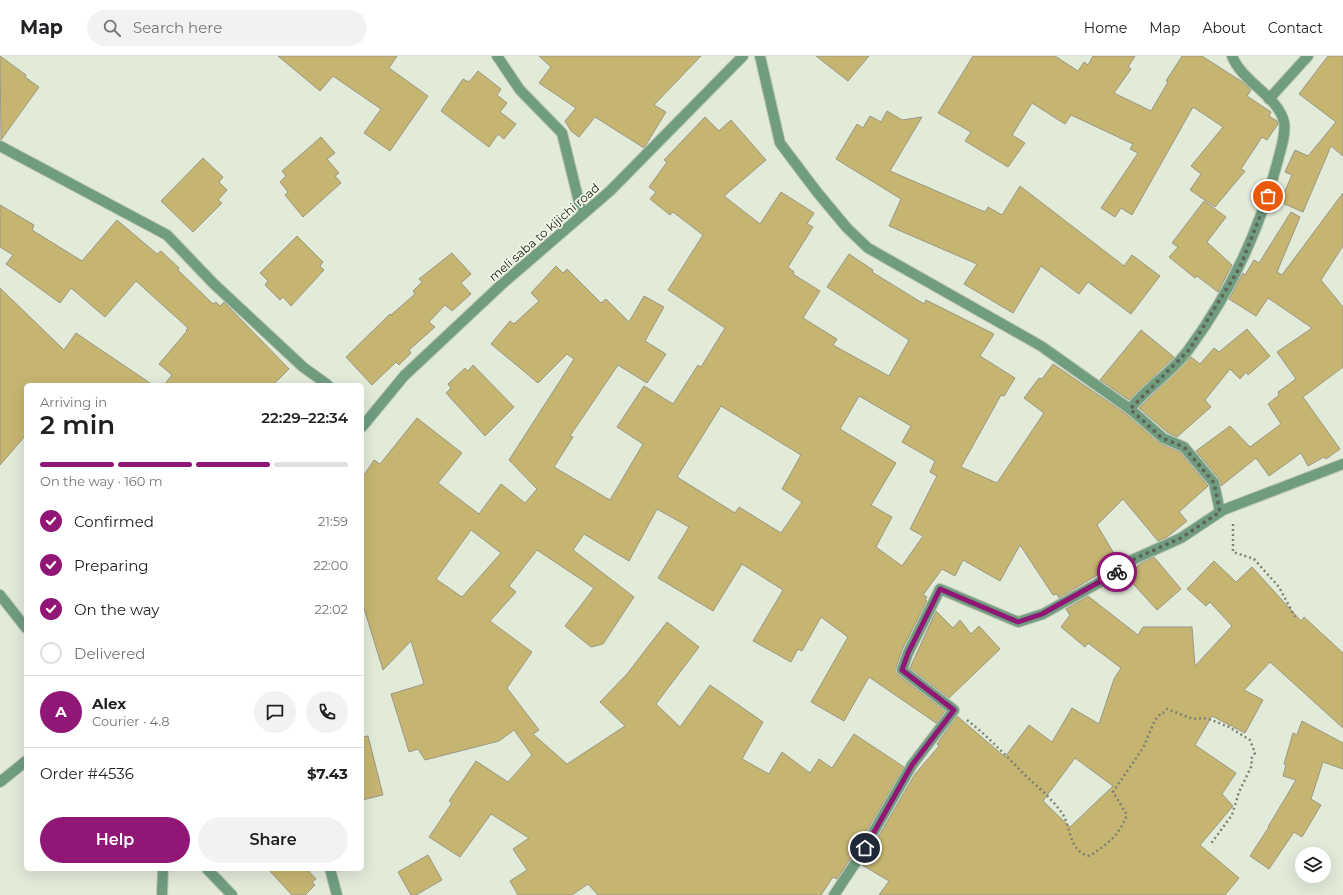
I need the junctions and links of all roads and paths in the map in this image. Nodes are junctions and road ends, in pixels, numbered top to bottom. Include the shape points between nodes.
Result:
1 (497, 56) edge
2 (744, 56) edge
3 (760, 56) edge
4 (1232, 56) edge
5 (1308, 56) edge
6 (1269, 99) junction
7 (0, 146) edge
8 (582, 214) junction
9 (325, 383) edge
10 (1130, 409) junction
11 (366, 414) edge
12 (1343, 464) edge
13 (1220, 512) junction
14 (1232, 519) dead end
15 (0, 595) edge
16 (1295, 617) dead end
17 (24, 625) edge
18 (954, 710) junction
19 (24, 763) edge
20 (0, 782) edge
21 (1210, 845) dead end
22 (163, 871) edge
23 (209, 871) edge
24 (331, 871) edge
25 (162, 895) edge
26 (229, 895) edge
27 (337, 895) edge
28 (834, 895) edge

1 - 8 street via 520,90 562,133
2 - 8 street, meli saba to kijichi road via 633,169
3 - 10 street via 780,142 847,228 868,248 1041,346
4 - 6 street via 1243,74
5 - 6 street
6 - 10 street via 1282,115 1284,135 1265,206 1240,267 1189,350
7 - 9 street via 167,235 303,367
8 - 11 street, meli saba to kijichi road via 501,285
10 - 13 street via 1162,438 1184,447 1214,483
12 - 13 street
13 - 18 street via 1181,538 1132,560 1118,572 1042,614 1018,622 940,589 902,670
14 - 16 path via 1234,552 1254,559 1279,588
15 - 17 street
18 - 21 path via 987,735 1062,813 1072,843 1083,854 1090,856 1121,830 1127,815 1113,792 1143,748 1155,720 1161,713 1167,709 1193,719 1203,718 1229,727 1250,740 1255,753 1232,815
18 - 28 street via 912,765 878,827
19 - 20 street
22 - 25 street
23 - 26 street
24 - 27 street

